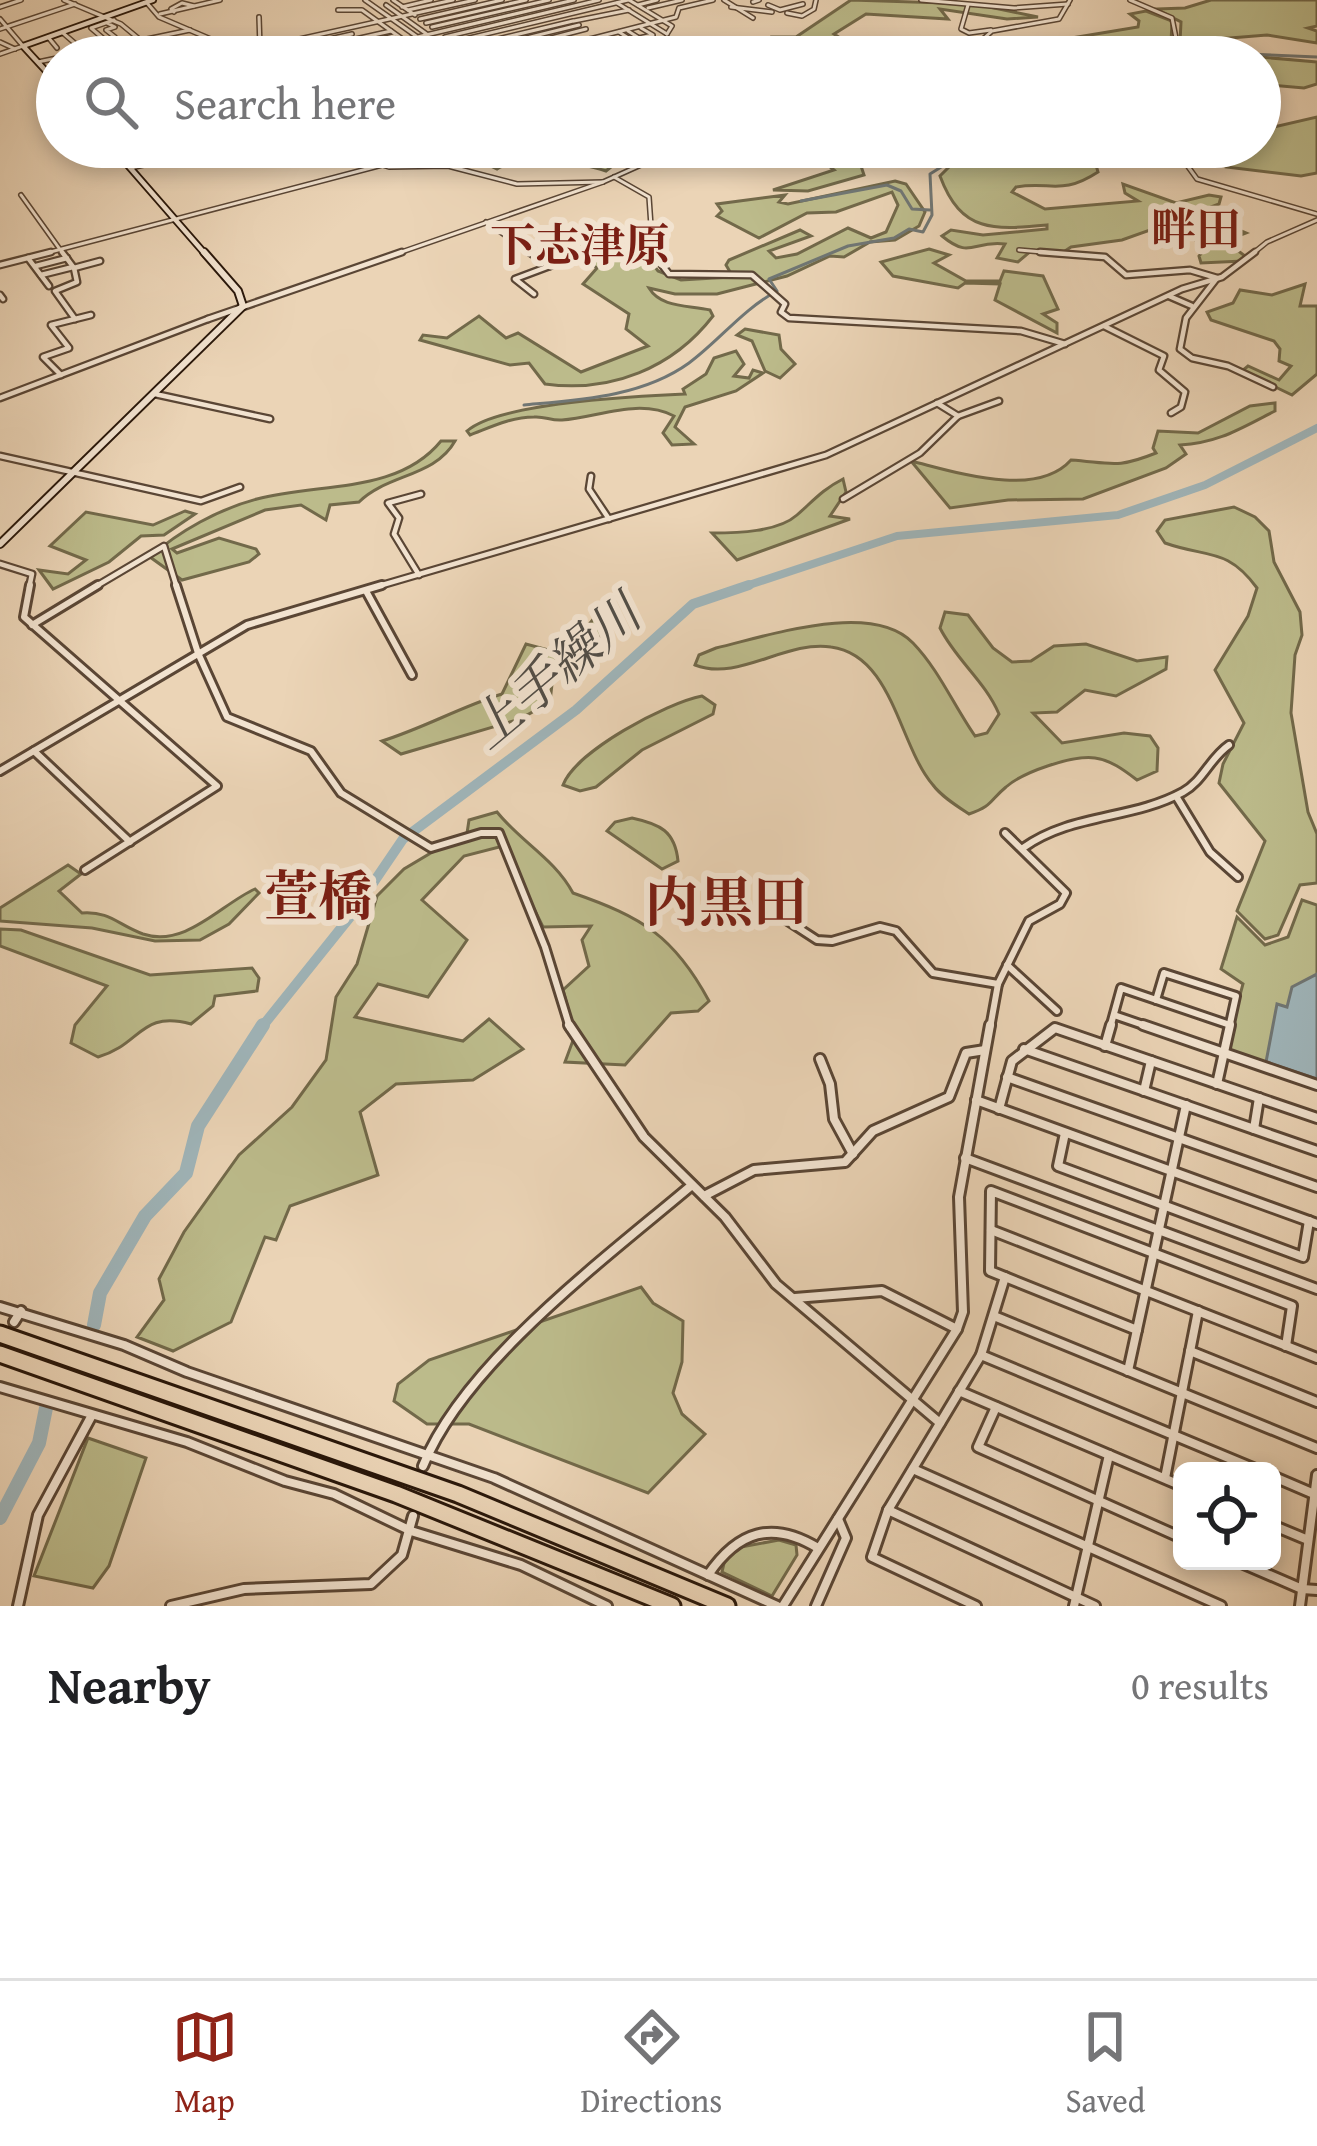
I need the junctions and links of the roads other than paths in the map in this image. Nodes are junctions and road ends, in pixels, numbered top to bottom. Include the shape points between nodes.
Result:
1 (21, 0) edge
2 (64, 0) edge
3 (220, 0) edge
4 (365, 0) edge
5 (408, 0) edge
6 (431, 0) edge
7 (453, 0) edge
8 (502, 0) edge
9 (526, 0) edge
10 (550, 0) edge
11 (574, 0) edge
12 (598, 0) edge
13 (628, 0) edge
14 (657, 0) edge
15 (682, 0) edge
16 (713, 0) edge
17 (724, 0) edge
18 (783, 0) edge
19 (816, 0) edge
20 (921, 0) edge
21 (1130, 0) edge
22 (150, 1) edge
23 (475, 1) edge
24 (210, 2) edge
25 (616, 2) edge
26 (803, 2) edge
27 (1069, 2) edge
28 (75, 4) junction
29 (557, 4) junction
30 (758, 4) edge
31 (968, 4) junction
32 (386, 5) junction
33 (638, 5) junction
34 (0, 7) edge
35 (403, 7) edge
36 (731, 7) junction
37 (375, 8) junction
38 (564, 8) junction
39 (680, 8) junction
40 (487, 9) junction
41 (645, 9) junction
42 (338, 10) dead end
43 (362, 10) junction
44 (631, 10) junction
45 (772, 12) dead end
46 (573, 13) junction
47 (493, 14) junction
48 (654, 14) junction
49 (156, 15) junction
50 (564, 16) junction
51 (259, 17) dead end
52 (403, 17) junction
53 (499, 18) junction
54 (753, 18) dead end
55 (0, 19) edge
56 (420, 19) junction
57 (110, 20) junction
58 (392, 20) junction
59 (663, 20) junction
60 (506, 22) junction
61 (575, 22) junction
62 (426, 23) junction
63 (650, 23) junction
64 (638, 26) junction
65 (7, 27) junction
66 (385, 27) junction
67 (514, 27) junction
68 (432, 28) junction
69 (0, 29) edge
70 (374, 29) dead end
71 (586, 29) junction
72 (625, 29) junction
73 (190, 30) junction
74 (991, 30) junction
75 (338, 31) junction
76 (617, 31) junction
77 (439, 32) junction
78 (62, 33) junction
79 (522, 33) junction
80 (54, 36) edge
81 (66, 36) edge
82 (136, 36) edge
83 (161, 36) edge
84 (203, 36) edge
85 (260, 36) edge
86 (314, 36) edge
87 (347, 36) edge
88 (353, 36) edge
89 (397, 36) edge
90 (423, 36) edge
91 (424, 36) edge
92 (428, 36) edge
93 (445, 36) edge
94 (450, 36) edge
95 (477, 36) edge
96 (510, 36) edge
97 (527, 36) edge
98 (532, 36) edge
99 (564, 36) edge
100 (601, 36) joint
101 (625, 36) edge
102 (636, 36) edge
103 (648, 36) edge
104 (978, 36) edge
105 (1176, 36) edge
106 (0, 42) edge
107 (36, 42) edge
108 (23, 46) junction
109 (15, 49) junction
110 (0, 54) edge
111 (36, 60) edge
112 (131, 168) edge
113 (371, 168) edge
114 (456, 168) edge
115 (634, 168) edge
116 (1188, 168) edge
117 (614, 177) junction
118 (603, 182) junction
119 (21, 195) dead end
120 (1317, 217) edge
121 (176, 220) junction
122 (486, 222) junction
123 (61, 249) junction
124 (1018, 250) dead end
125 (579, 255) dead end
126 (28, 258) junction
127 (67, 258) junction
128 (100, 261) dead end
129 (0, 266) edge
130 (34, 266) junction
131 (550, 266) junction
132 (73, 267) junction
133 (41, 275) junction
134 (1217, 278) junction
135 (49, 286) dead end
136 (534, 294) dead end
137 (1169, 296) junction
138 (243, 306) junction
139 (1192, 306) junction
140 (91, 315) dead end
141 (75, 319) junction
142 (1104, 326) junction
143 (1065, 344) junction
144 (61, 375) junction
145 (1273, 387) dead end
146 (155, 394) junction
147 (0, 398) edge
148 (999, 401) dead end
149 (937, 404) junction
150 (1171, 413) dead end
151 (958, 416) junction
152 (270, 419) dead end
153 (0, 456) edge
154 (75, 472) junction
155 (591, 476) dead end
156 (240, 487) dead end
157 (421, 494) dead end
158 (843, 499) dead end
159 (609, 519) junction
160 (0, 544) edge
161 (0, 564) edge
162 (419, 575) junction
163 (366, 591) junction
164 (32, 625) junction
165 (198, 653) junction
166 (412, 675) dead end
167 (119, 700) junction
168 (1229, 745) dead end
169 (34, 751) junction
170 (0, 771) edge
171 (1176, 796) junction
172 (1005, 833) dead end
173 (130, 842) junction
174 (1023, 848) junction
175 (85, 870) dead end
176 (1238, 877) dead end
177 (774, 912) dead end
178 (1006, 965) junction
179 (998, 984) junction
180 (1156, 1000) junction
181 (1057, 1011) dead end
182 (1114, 1015) junction
183 (1230, 1024) junction
184 (1105, 1046) junction
185 (1024, 1049) junction
186 (985, 1050) junction
187 (1224, 1054) junction
188 (820, 1060) dead end
189 (1151, 1061) junction
190 (1007, 1077) junction
191 (1217, 1084) junction
192 (1317, 1084) edge
193 (1144, 1091) junction
194 (1259, 1098) junction
195 (976, 1100) junction
196 (1186, 1105) junction
197 (999, 1109) junction
198 (1317, 1118) edge
199 (1254, 1129) junction
200 (1065, 1133) junction
201 (1179, 1138) junction
202 (1317, 1150) edge
203 (854, 1154) junction
204 (964, 1158) junction
205 (1171, 1172) junction
206 (692, 1185) junction
207 (1317, 1187) edge
208 (704, 1196) junction
209 (1164, 1206) junction
210 (1313, 1222) edge
211 (1159, 1230) junction
212 (991, 1231) junction
213 (1154, 1253) junction
214 (1005, 1277) junction
215 (1317, 1288) edge
216 (1145, 1291) junction
217 (791, 1298) junction
218 (0, 1307) edge
219 (21, 1311) junction
220 (1198, 1311) junction
221 (994, 1316) junction
222 (7, 1328) edge
223 (957, 1329) junction
224 (1137, 1330) junction
225 (1286, 1346) junction
226 (1190, 1352) junction
227 (0, 1354) edge
228 (981, 1355) junction
229 (1317, 1358) edge
230 (1128, 1371) junction
231 (0, 1387) edge
232 (959, 1391) junction
233 (1182, 1393) junction
234 (912, 1402) junction
235 (1317, 1402) edge
236 (996, 1407) junction
237 (92, 1415) junction
238 (940, 1423) junction
239 (1173, 1435) junction
240 (1317, 1448) edge
241 (425, 1451) junction
242 (1109, 1455) junction
243 (1238, 1462) edge
244 (423, 1466) dead end
245 (913, 1468) junction
246 (1317, 1475) edge
247 (1165, 1479) junction
248 (1281, 1480) edge
249 (1173, 1482) edge
250 (1315, 1494) edge
251 (1098, 1502) junction
252 (888, 1510) junction
253 (413, 1516) dead end
254 (838, 1519) junction
255 (1281, 1529) edge
256 (411, 1531) junction
257 (1173, 1534) edge
258 (1308, 1540) junction
259 (1088, 1548) junction
260 (818, 1549) junction
261 (1258, 1570) edge
262 (708, 1575) junction
263 (1302, 1589) junction
264 (1317, 1590) edge
265 (1075, 1602) edge
266 (18, 1606) edge
267 (171, 1606) edge
268 (608, 1606) edge
269 (672, 1606) edge
270 (727, 1606) edge
271 (780, 1606) edge
272 (816, 1606) edge
273 (976, 1606) edge
274 (1095, 1606) edge
275 (1221, 1606) edge
276 (1300, 1606) edge

1 - 34 street
2 - 28 street
3 - 24 street
4 - 37 street
5 - 35 street
6 - 35 street
7 - 35 street
8 - 23 street
9 - 40 street
10 - 29 street
10 - 47 street
11 - 29 street
12 - 38 street
13 - 25 street
13 - 33 street
14 - 33 street
15 - 41 street
16 - 39 street
17 - 36 street
18 - 30 street
19 - 26 street via 802,16 788,13
20 - 31 street
21 - 105 street via 1172,18
22 - 49 street
22 - 57 main road
23 - 35 street
23 - 40 street
23 - 56 street
24 - 49 street
25 - 44 street
25 - 46 street
26 - 30 street via 780,10
27 - 31 street
27 - 74 street via 1058,19
28 - 57 street
28 - 65 street
29 - 38 street
29 - 53 street
30 - 36 street
30 - 45 street
31 - 74 street via 961,29
32 - 35 street
32 - 37 street
32 - 52 street
33 - 41 street
35 - 52 street
35 - 56 street
36 - 54 street
37 - 43 street
37 - 58 street
38 - 46 street
38 - 60 street
39 - 48 street
39 - 59 street
40 - 47 street
40 - 62 street
41 - 48 street
42 - 43 street
43 - 66 street
44 - 61 street
44 - 63 street
46 - 50 street
47 - 53 street
47 - 68 street
48 - 59 street
49 - 73 street
50 - 61 street
50 - 67 street
51 - 85 street
52 - 58 street
52 - 91 street
53 - 60 street
53 - 77 street
55 - 65 street
56 - 62 street
57 - 78 main road
57 - 82 street
58 - 66 street
58 - 90 street
59 - 63 street
59 - 63 street via 670,33
60 - 67 street
60 - 94 street
61 - 71 street
61 - 79 street
61 - 98 street
62 - 68 street
63 - 64 street
64 - 72 street
64 - 103 street
65 - 69 street
65 - 108 street
66 - 70 street
66 - 75 street
66 - 88 street
66 - 89 street
67 - 79 street
67 - 95 street
68 - 77 street
71 - 99 street
71 - 100 street
72 - 76 street
72 - 102 street
73 - 83 street
73 - 84 street
74 - 104 street
75 - 86 street
75 - 87 street
76 - 100 street
76 - 101 street
77 - 92 street
77 - 93 street
78 - 80 main road
78 - 81 street
79 - 96 street
79 - 97 street
106 - 109 street
107 - 108 main road
108 - 109 street
108 - 111 main road
109 - 110 street
112 - 121 main road
113 - 121 street
114 - 118 street via 517,184
115 - 117 street
116 - 120 street via 1204,183
117 - 118 street
117 - 143 street via 649,197 646,238 669,274 752,275 789,318 1021,331
118 - 122 street
119 - 123 street
120 - 134 street
121 - 123 street
121 - 138 main road
122 - 131 street
122 - 138 street
123 - 126 street
123 - 127 street
124 - 134 street via 1105,257 1126,275 1190,270
125 - 131 street
126 - 129 street
126 - 130 street
127 - 130 street
127 - 132 street
128 - 132 street
130 - 133 street
131 - 136 street via 515,279
132 - 133 street
132 - 141 street via 77,281 55,291
133 - 135 street
134 - 137 street
134 - 139 street
137 - 139 street
137 - 142 street
138 - 144 street
138 - 146 main road
139 - 145 street via 1180,349
140 - 141 street
141 - 144 street via 51,326 69,348 44,357
142 - 143 street
142 - 150 street via 1164,356 1159,370 1185,392
143 - 149 street
144 - 147 street
146 - 152 street
146 - 154 main road
148 - 151 street
149 - 151 street
149 - 159 street via 826,455
151 - 158 street via 920,453
153 - 154 street
154 - 156 street via 201,501
154 - 160 main road
155 - 159 street via 589,489
157 - 162 street via 388,503 399,518 394,534
159 - 162 street
161 - 164 street via 32,574 22,615
162 - 163 street
163 - 165 street via 247,625
163 - 166 street
164 - 165 street via 164,546
164 - 167 street
165 - 167 street
165 - 206 street via 227,717 311,751 341,793 431,848 499,833 572,1036 644,1137
167 - 169 street
167 - 173 street via 217,786
168 - 171 street
169 - 170 street
169 - 173 street
171 - 174 street via 1057,823
171 - 176 street via 1210,852
172 - 174 street
173 - 175 street
174 - 178 street via 1066,893 1029,921
177 - 179 street via 820,942 890,928 933,973
178 - 179 street
178 - 181 street
179 - 186 street
180 - 182 street via 1121,988
180 - 183 street
180 - 183 street via 1164,973 1236,996
182 - 184 street
182 - 187 street
183 - 187 street
184 - 185 street via 1054,1028
184 - 189 street
185 - 190 street
185 - 193 street
186 - 195 street
186 - 203 street via 966,1053 949,1097 873,1131
187 - 191 street
187 - 192 street
188 - 203 street via 834,1119
189 - 191 street
189 - 193 street
190 - 197 street
190 - 201 street
191 - 194 street
193 - 196 street
194 - 198 street
194 - 199 street
195 - 197 street
195 - 204 street
196 - 199 street
196 - 201 street
197 - 200 street
199 - 202 street
200 - 205 street
200 - 209 street via 1058,1166
201 - 205 street
201 - 207 street
203 - 208 street via 841,1164 780,1162 740,1172
204 - 211 street
204 - 223 street
205 - 209 street
205 - 210 street
206 - 208 street
206 - 241 street via 508,1349
208 - 217 street
209 - 210 street via 1303,1257
209 - 211 street
211 - 213 street
211 - 215 street
212 - 213 street via 991,1191
212 - 214 street via 990,1271
212 - 216 street
213 - 216 street
213 - 225 street via 1292,1306
214 - 221 street
214 - 224 street
216 - 220 street
216 - 224 street
217 - 223 street via 882,1292
217 - 234 street
218 - 219 street
219 - 222 street
219 - 241 street
220 - 225 street
220 - 226 street
221 - 228 street
221 - 230 street
222 - 270 highway via 406,1472
223 - 234 street
224 - 230 street
225 - 229 street
226 - 233 street
226 - 235 street
227 - 269 highway via 396,1494
228 - 232 street
228 - 239 street
230 - 233 street
231 - 237 street
232 - 236 street
232 - 238 street
233 - 239 street
233 - 240 street
234 - 238 street
234 - 254 street
236 - 242 street
236 - 251 street via 978,1447
237 - 256 street via 334,1494
237 - 266 street via 38,1515
238 - 245 street
239 - 243 street
239 - 247 street
241 - 244 street
241 - 262 street
242 - 247 street
242 - 251 street
245 - 252 street
245 - 259 street
246 - 250 street
247 - 249 street
248 - 250 street
250 - 258 street
251 - 257 street
251 - 259 street
252 - 265 street
252 - 273 street via 872,1557
253 - 256 street
254 - 260 street
254 - 272 street via 846,1538
255 - 258 street
256 - 267 street via 401,1556 371,1584 244,1589
256 - 268 street via 520,1565
258 - 263 street
259 - 265 street
259 - 275 street
260 - 262 street via 789,1531 743,1534
260 - 271 street
261 - 263 street
262 - 271 street
263 - 264 street
263 - 276 street
265 - 274 street

